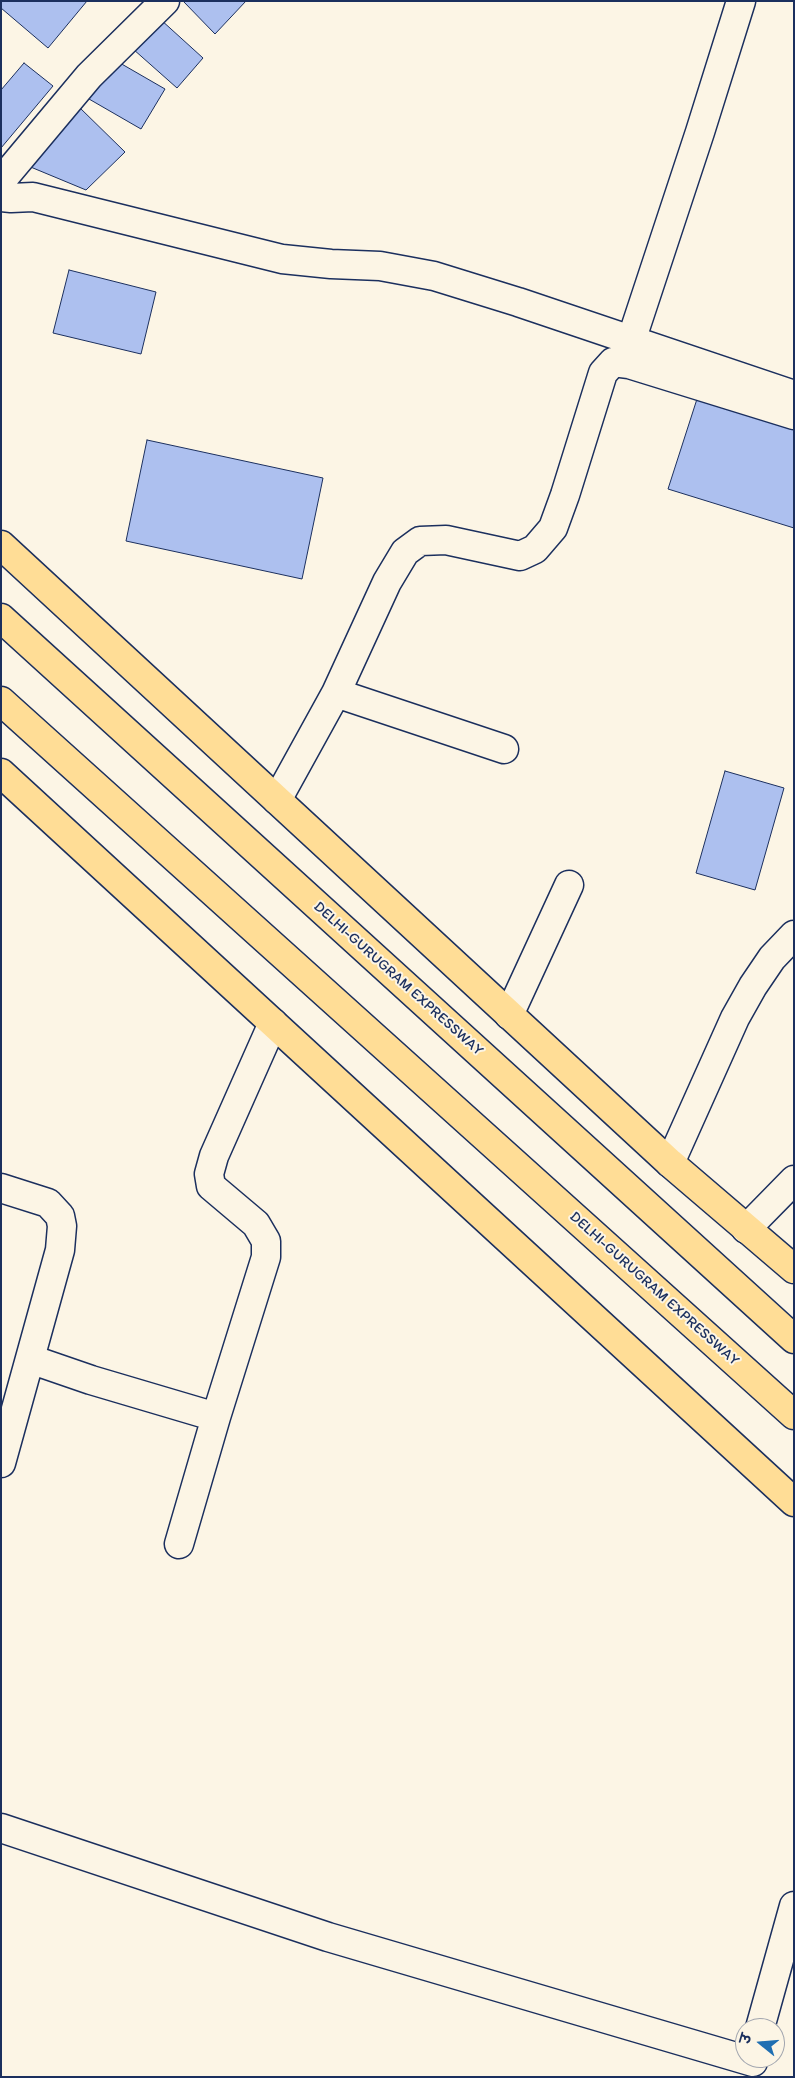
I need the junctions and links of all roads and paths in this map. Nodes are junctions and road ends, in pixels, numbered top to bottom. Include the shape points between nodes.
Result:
1 (165, 1) edge
2 (741, 1) edge
3 (1, 181) edge
4 (1, 197) edge
5 (631, 341) junction
6 (794, 395) edge
7 (794, 414) edge
8 (1, 545) edge
9 (1, 618) edge
10 (336, 693) junction
11 (1, 701) edge
12 (504, 749) dead end
13 (1, 773) edge
14 (277, 800) junction
15 (569, 885) dead end
16 (794, 935) edge
17 (510, 1015) junction
18 (272, 1023) junction
19 (670, 1164) junction
20 (794, 1180) edge
21 (1, 1188) edge
22 (746, 1229) junction
23 (790, 1258) edge
24 (794, 1339) edge
25 (30, 1359) junction
26 (794, 1415) edge
27 (216, 1416) junction
28 (1, 1463) edge
29 (794, 1502) edge
30 (179, 1544) dead end
31 (1, 1828) edge
32 (794, 1906) edge
33 (763, 2018) edge
34 (735, 2060) edge

1 - 3 street via 89,76
2 - 5 street
4 - 5 street via 32,197 282,259 406,270 518,302
5 - 6 street
7 - 10 street via 630,364 613,362 603,373 553,528 535,549 520,556 446,540 420,540 405,552 387,582
8 - 14 main road
9 - 24 main road, DELHI-GURUGRAM EXPRESSWAY
10 - 12 street
10 - 14 street
11 - 26 main road, DELHI-GURUGRAM EXPRESSWAY
13 - 18 main road
14 - 17 main road
15 - 17 street
16 - 19 street via 772,958 734,1018
17 - 19 main road
18 - 27 street via 209,1174 211,1186 256,1224 266,1241 266,1257
18 - 29 main road
19 - 22 main road
20 - 22 street
21 - 25 street via 48,1203 60,1216 62,1226 60,1250
22 - 23 main road
25 - 27 street
25 - 28 street
27 - 30 street
31 - 34 street via 328,1937 496,1985
32 - 33 street

